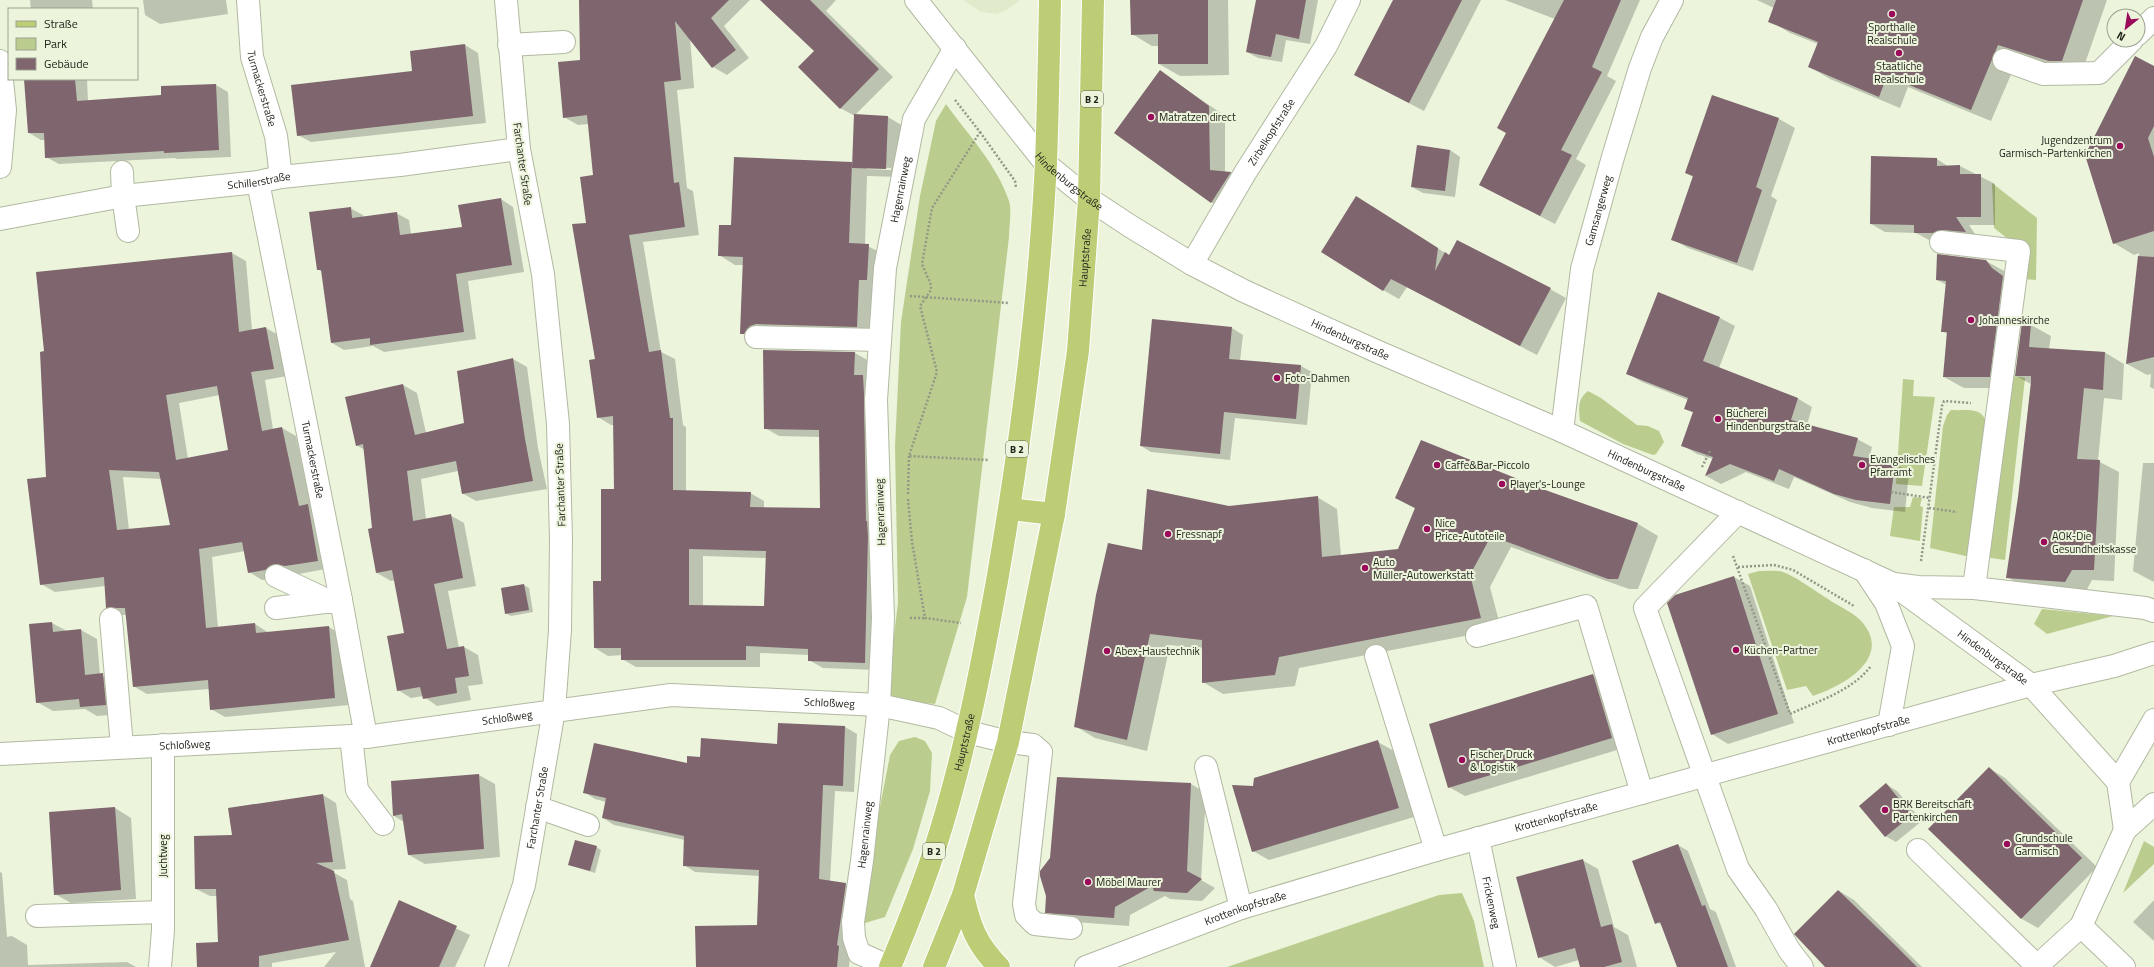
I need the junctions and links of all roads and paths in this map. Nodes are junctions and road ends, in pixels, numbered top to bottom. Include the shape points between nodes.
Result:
1 (248, 0) edge
2 (506, 0) edge
3 (916, 0) edge
4 (1050, 0) edge
5 (1093, 0) edge
6 (1349, 0) edge
7 (1672, 0) edge
8 (2154, 18) edge
9 (2146, 26) edge
10 (564, 42) dead end
11 (509, 45) junction
12 (955, 48) junction
13 (2124, 48) edge
14 (2004, 60) dead end
15 (0, 65) edge
16 (938, 78) junction
17 (980, 132) junction
18 (519, 149) junction
19 (1046, 164) junction
20 (0, 167) edge
21 (122, 172) dead end
22 (281, 177) junction
23 (258, 182) junction
24 (123, 196) junction
25 (1016, 196) dead end
26 (1089, 199) junction
27 (0, 220) edge
28 (128, 231) dead end
29 (1941, 242) dead end
30 (1192, 264) junction
31 (1011, 295) dead end
32 (909, 296) dead end
33 (1010, 303) junction
34 (1009, 311) dead end
35 (756, 337) dead end
36 (880, 340) junction
37 (1997, 416) junction
38 (1562, 431) junction
39 (1710, 451) dead end
40 (990, 452) dead end
41 (909, 456) junction
42 (1706, 459) dead end
43 (989, 460) junction
44 (987, 468) dead end
45 (1891, 492) dead end
46 (1930, 498) junction
47 (1010, 510) junction
48 (1738, 512) junction
49 (1054, 514) junction
50 (1738, 567) dead end
51 (1863, 569) junction
52 (276, 576) dead end
53 (1741, 577) dead end
54 (1891, 583) junction
55 (1918, 587) junction
56 (1974, 588) junction
57 (336, 601) junction
58 (276, 608) dead end
59 (1858, 609) dead end
60 (2154, 611) edge
61 (964, 616) dead end
62 (111, 619) dead end
63 (963, 623) junction
64 (961, 630) dead end
65 (1477, 636) dead end
66 (2154, 653) edge
67 (1376, 656) dead end
68 (1874, 660) dead end
69 (2031, 685) junction
70 (879, 705) junction
71 (554, 710) junction
72 (2154, 720) edge
73 (1889, 725) junction
74 (968, 732) junction
75 (359, 737) junction
76 (1008, 742) junction
77 (163, 744) junction
78 (122, 746) junction
79 (0, 754) edge
80 (1206, 767) dead end
81 (1704, 776) junction
82 (2118, 782) junction
83 (1642, 793) junction
84 (2154, 804) edge
85 (537, 807) junction
86 (383, 824) dead end
87 (588, 825) dead end
88 (2124, 830) junction
89 (1478, 838) junction
90 (1436, 850) junction
91 (1918, 850) dead end
92 (963, 895) junction
93 (1241, 908) junction
94 (163, 912) junction
95 (37, 916) dead end
96 (2082, 926) junction
97 (1072, 928) dead end
98 (160, 967) edge
99 (496, 967) edge
100 (890, 967) edge
101 (934, 967) edge
102 (999, 967) edge
103 (1086, 967) edge
104 (1505, 967) edge
105 (1802, 967) edge
106 (2037, 967) edge
107 (2124, 967) edge

1 - 22 street, Turmackerstraße via 252,57 276,136
2 - 11 street, Farchanter Straße
3 - 12 street, Hindenburgstraße
4 - 19 main road, Hauptstraße / B 2
5 - 26 main road, Hauptstraße / B 2
6 - 30 street, Zirbelkopfstraße via 1326,46 1245,173
7 - 38 street, Gamsangerweg via 1652,37 1640,68 1582,269
8 - 9 street
10 - 11 street
11 - 18 street, Farchanter Straße
12 - 16 street, Hagenrainweg
12 - 19 street, Hindenburgstraße
13 - 14 street via 2099,73 2043,74
15 - 20 street via 5,110
16 - 17 path
16 - 36 street, Hagenrainweg via 914,119 885,268
17 - 25 path via 1015,181
17 - 41 path via 932,208 922,264 931,290 920,306 937,372
18 - 22 street, Schillerstraße
18 - 71 street, Farchanter Straße via 542,274 558,424 560,630
19 - 26 street, Hindenburgstraße
19 - 47 main road, Hauptstraße / B 2 via 1034,319
21 - 24 street
22 - 23 street, Schillerstraße
23 - 24 street, Schillerstraße
23 - 57 street, Turmackerstraße
24 - 27 street, Schillerstraße
24 - 28 street
26 - 30 street, Hindenburgstraße
26 - 49 main road, Hauptstraße / B 2 via 1078,351
29 - 37 street via 2019,251
30 - 38 street, Hindenburgstraße via 1244,291 1376,351
31 - 33 path
32 - 33 path
33 - 34 path
35 - 36 street
36 - 70 street, Hagenrainweg via 876,400 883,618
37 - 46 path via 1991,407 1983,404 1944,401
37 - 56 street
38 - 48 street, Hindenburgstraße
39 - 42 path
40 - 43 path
41 - 43 path
41 - 63 path via 908,496 912,542 925,618
43 - 44 path
45 - 46 path
46 - 55 path
47 - 49 main road
47 - 74 main road, Hauptstraße / B 2
48 - 51 street, Hindenburgstraße
48 - 81 street via 1645,608
49 - 76 main road, Hauptstraße / B 2
50 - 59 path via 1774,565 1793,570
51 - 54 street, Hindenburgstraße
51 - 73 street via 1886,603 1903,646
52 - 57 street
53 - 68 path via 1790,714 1862,678
54 - 55 street, Hindenburgstraße
54 - 69 street, Hindenburgstraße
55 - 56 street, Hindenburgstraße
56 - 60 street, Hindenburgstraße
57 - 58 street
57 - 75 street, Turmackerstraße
61 - 63 path
62 - 78 street
63 - 64 path
65 - 83 street via 1586,606
66 - 69 street, Hindenburgstraße via 2114,666
67 - 90 street
69 - 73 street, Krottenkopfstraße
69 - 82 street
70 - 71 street, Schloßweg via 671,695
70 - 74 street, Schloßweg via 939,718
70 - 100 street, Hagenrainweg via 853,922 854,938 860,953
71 - 75 street, Schloßweg
71 - 85 street, Farchanter Straße
72 - 82 street
73 - 81 street, Krottenkopfstraße
74 - 76 street, Schloßweg
74 - 100 main road, Hauptstraße / B 2 via 937,844
75 - 77 street, Schloßweg via 224,744
75 - 86 street, Turmackerstraße via 357,790
76 - 92 main road, Hauptstraße / B 2
76 - 97 street, Schloßweg via 1033,745 1042,752 1024,904 1026,915 1035,924
77 - 78 street, Schloßweg
77 - 94 street, Juchtweg
78 - 79 street, Schloßweg
80 - 93 street
81 - 83 street, Krottenkopfstraße
81 - 105 street via 1738,869
82 - 88 street
83 - 89 street, Krottenkopfstraße
84 - 88 street
85 - 87 street
85 - 99 street, Farchanter Straße via 524,885
88 - 96 street
89 - 90 street, Krottenkopfstraße
89 - 104 street, Frickenweg
90 - 93 street, Krottenkopfstraße
91 - 106 street
92 - 101 main road, Hauptstraße / B 2
92 - 102 main road via 975,936
93 - 103 street, Krottenkopfstraße
94 - 95 street
94 - 98 street, Juchtweg
96 - 106 street
96 - 107 street

